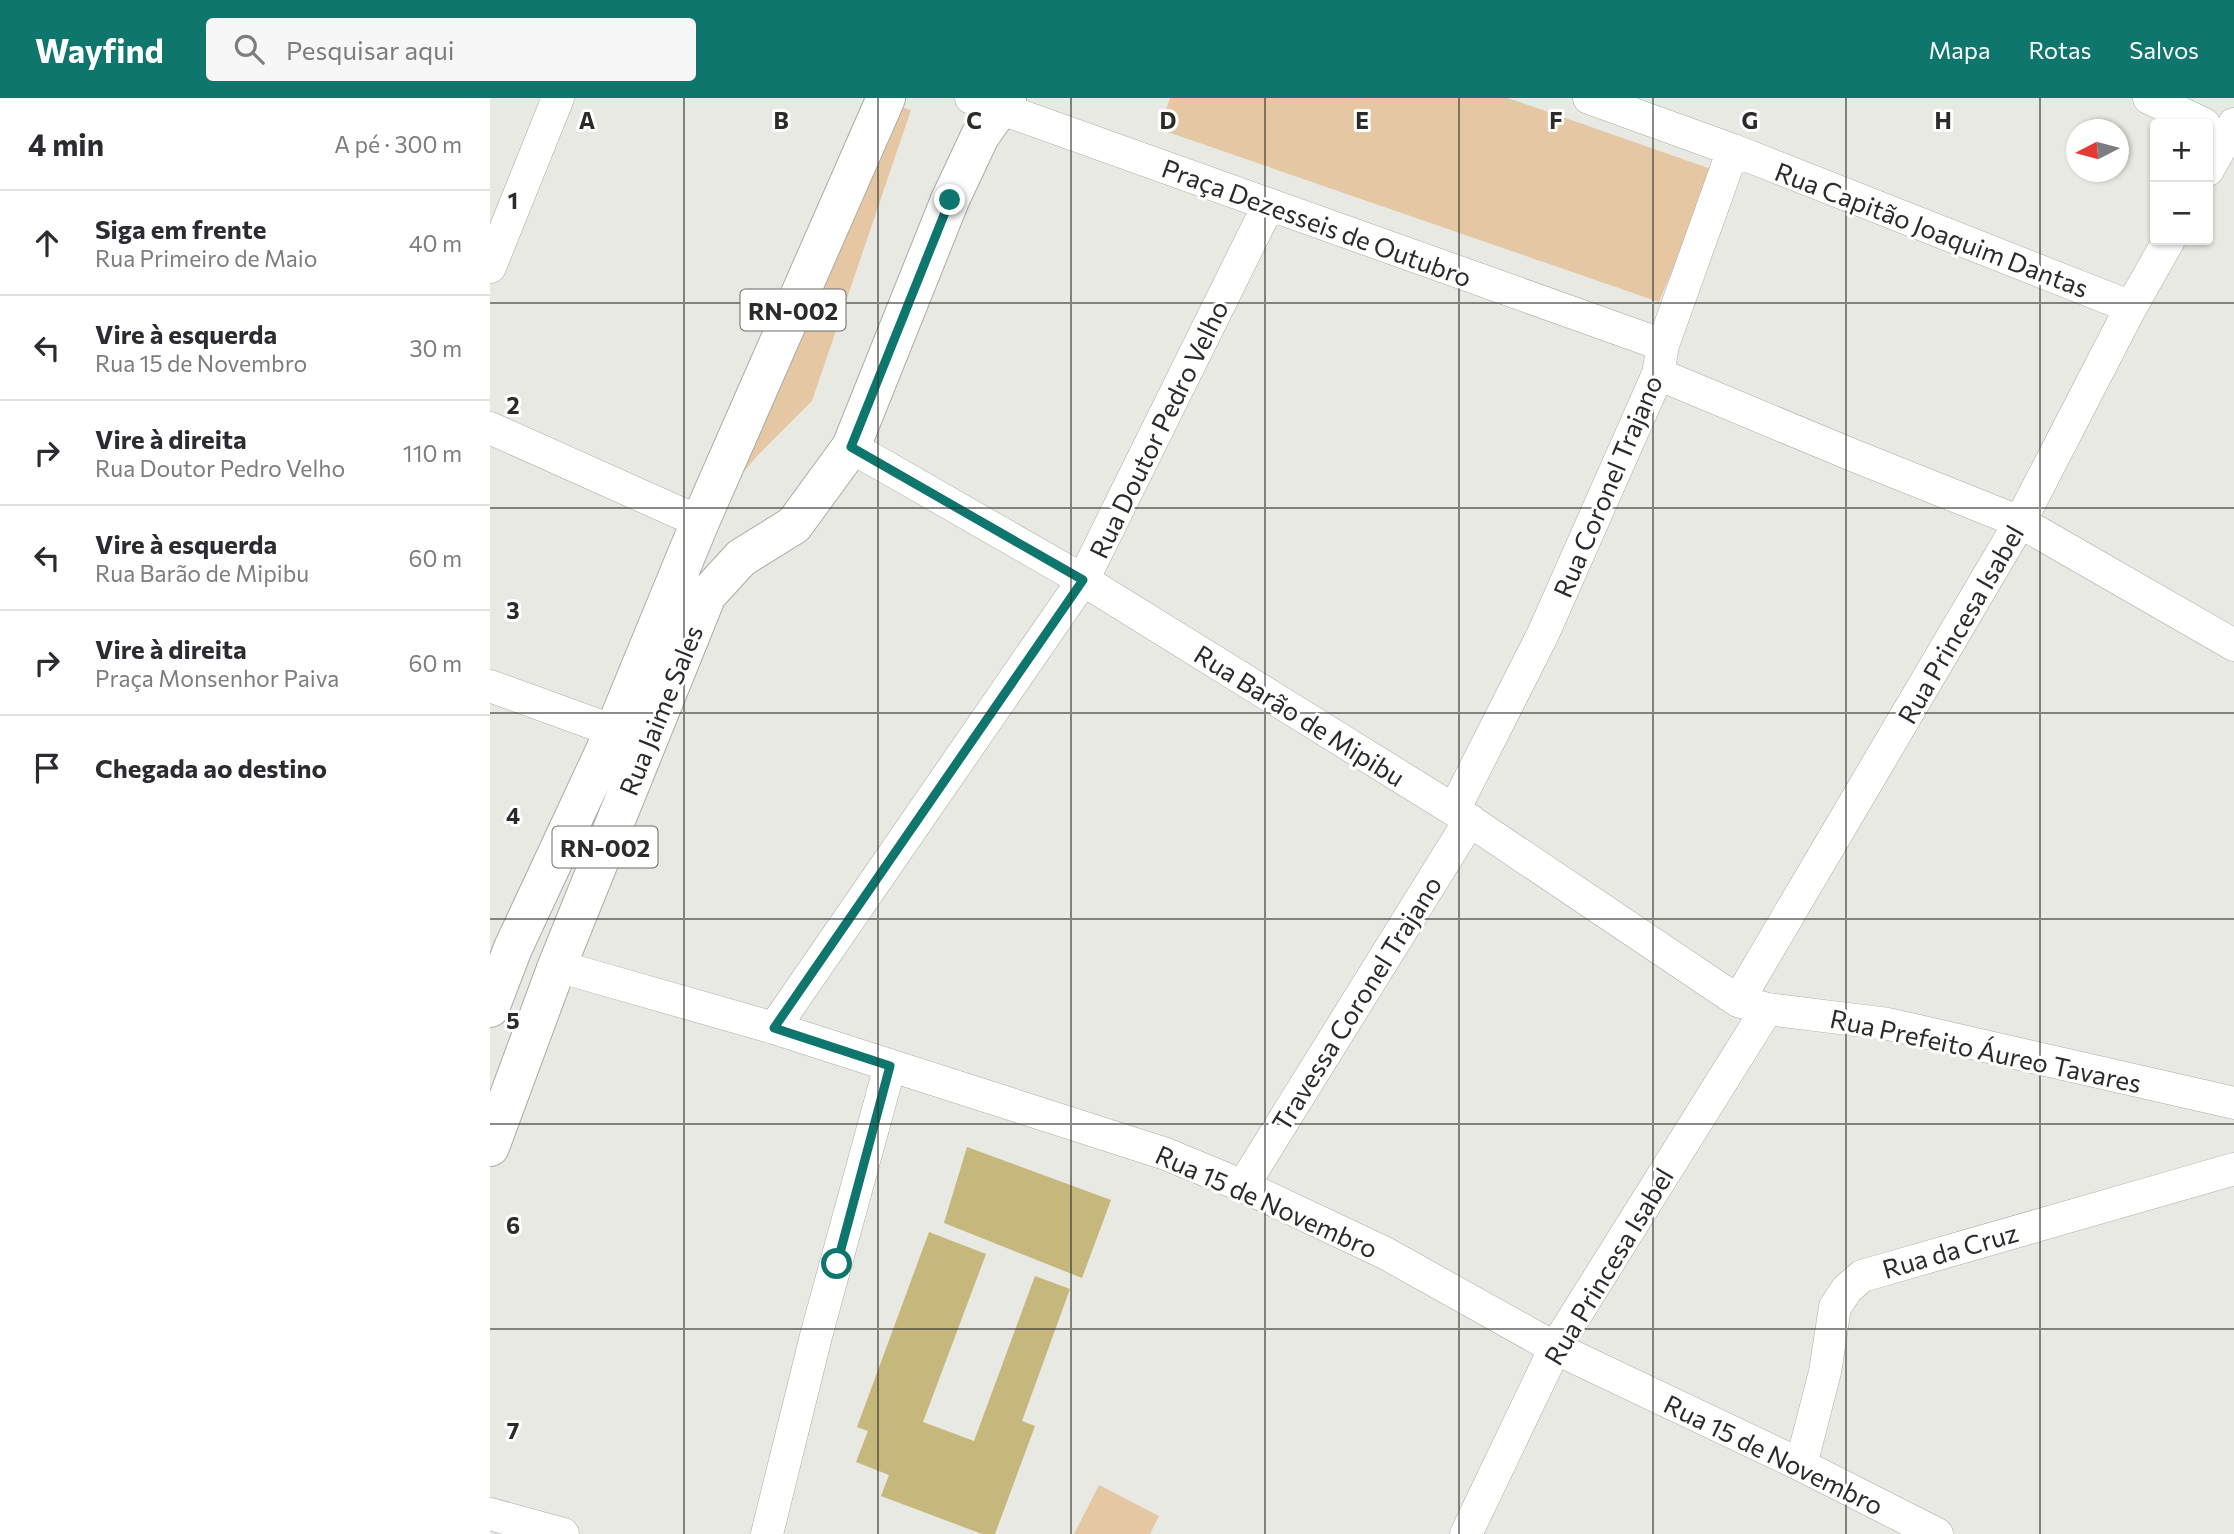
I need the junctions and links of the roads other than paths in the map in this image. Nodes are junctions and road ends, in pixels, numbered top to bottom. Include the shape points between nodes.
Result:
1 (558, 98) edge
2 (886, 98) edge
3 (1589, 98) edge
4 (2149, 98) edge
5 (992, 102) edge
6 (2222, 130) edge
7 (1733, 150) junction
8 (2213, 156) edge
9 (1269, 204) junction
10 (2166, 245) edge
11 (490, 267) edge
12 (2131, 307) junction
13 (1661, 359) junction
14 (490, 428) edge
15 (851, 447) junction
16 (700, 522) junction
17 (2020, 522) junction
18 (1083, 580) junction
19 (2234, 645) edge
20 (490, 686) edge
21 (614, 731) junction
22 (1462, 815) junction
23 (502, 945) edge
24 (557, 966) junction
25 (1753, 1004) junction
26 (490, 1008) edge
27 (774, 1028) junction
28 (890, 1066) junction
29 (2234, 1103) edge
30 (490, 1147) edge
31 (2234, 1169) edge
32 (1242, 1186) junction
33 (1555, 1348) junction
34 (1801, 1465) junction
35 (490, 1514) edge
36 (1928, 1532) edge
37 (563, 1534) edge
38 (767, 1534) edge
39 (1466, 1534) edge

1 - 11 street
2 - 16 main road, RN-002
3 - 7 street, Rua Capitão Joaquim Dantas
4 - 6 street
5 - 9 street, Praça Dezesseis de Outubro
5 - 15 main road, RN-002
6 - 8 street
7 - 12 street, Rua Capitão Joaquim Dantas
7 - 13 street, Rua Coronel Trajano
9 - 13 street, Praça Dezesseis de Outubro
9 - 18 street, Rua Doutor Pedro Velho
10 - 12 street, Rua Princesa Isabel
12 - 17 street, Rua Princesa Isabel
13 - 17 street, Praça Dezesseis de Outubro via 1850,454
13 - 22 street, Rua Coronel Trajano
14 - 16 street
15 - 18 street, Rua Barão de Mipibu
15 - 24 main road, Rua Jaime Sales / RN-002 via 794,525 741,558 706,595
16 - 21 main road, Rua Jaime Sales / RN-002
17 - 19 street, Praça Dezesseis de Outubro
17 - 25 street, Rua Princesa Isabel
18 - 22 street, Rua Barão de Mipibu
18 - 27 street, Rua Doutor Pedro Velho
20 - 21 street
21 - 23 main road, Rua Jaime Sales / RN-002
22 - 25 street, Rua Barão de Mipibu
22 - 32 street, Travessa Coronel Trajano
23 - 26 main road, Rua Jaime Sales / RN-002
24 - 27 street, Rua 15 de Novembro
24 - 30 main road, Rua Jaime Sales / RN-002
25 - 29 street, Rua Prefeito Áureo Tavares via 1888,1024
25 - 33 street, Rua Princesa Isabel
27 - 28 street, Rua 15 de Novembro
28 - 32 street, Rua 15 de Novembro via 1154,1150
28 - 38 street
31 - 34 street, Rua da Cruz via 1862,1276 1846,1289 1835,1307 1825,1372
32 - 33 street, Rua 15 de Novembro via 1385,1252
33 - 34 street, Rua 15 de Novembro
33 - 39 street, Rua Princesa Isabel
34 - 36 street, Rua 15 de Novembro
35 - 37 street

